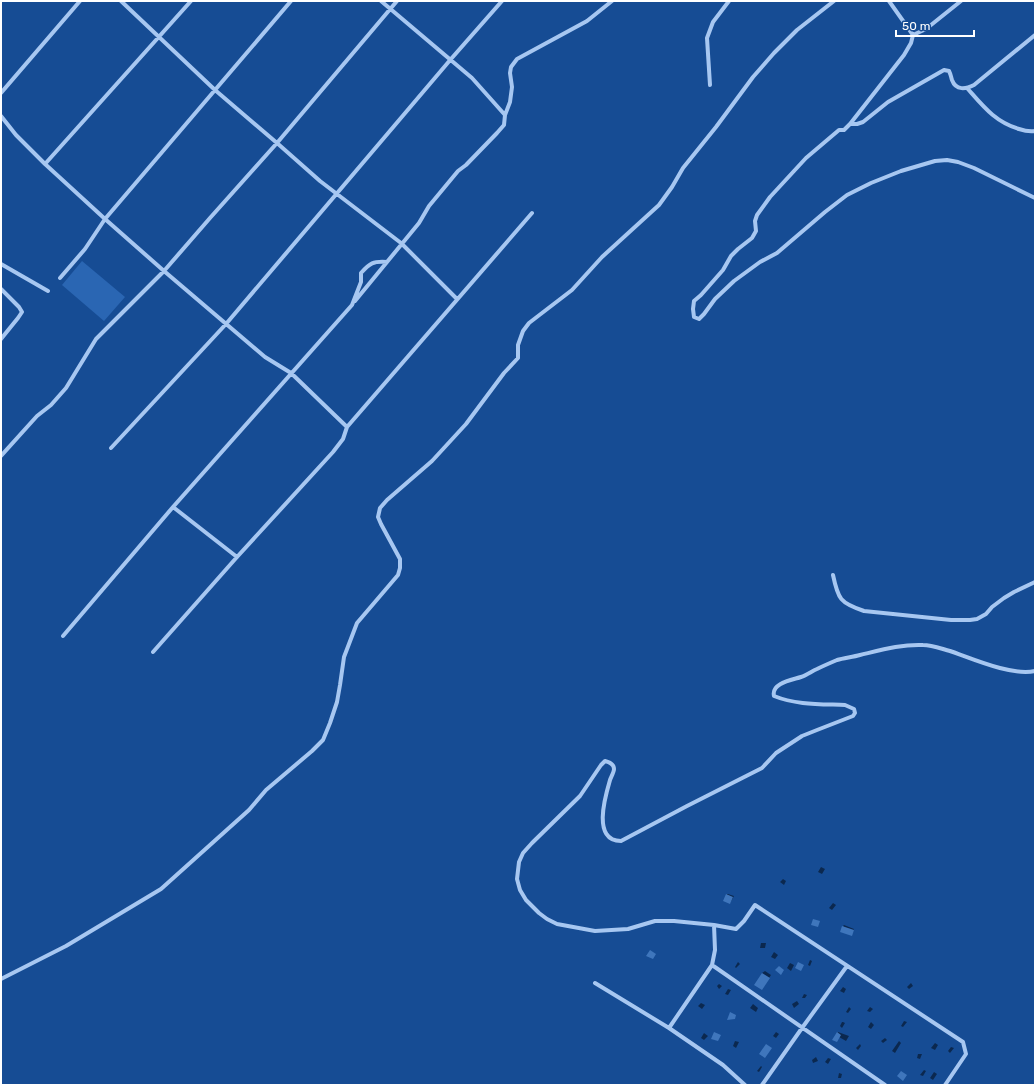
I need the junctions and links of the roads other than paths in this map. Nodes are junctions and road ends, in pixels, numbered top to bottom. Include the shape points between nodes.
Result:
1 (80, 1) edge
2 (121, 1) edge
3 (191, 1) edge
4 (291, 1) edge
5 (380, 1) edge
6 (397, 1) edge
7 (502, 1) edge
8 (612, 1) edge
9 (729, 1) edge
10 (834, 1) edge
11 (889, 1) edge
12 (961, 1) edge
13 (390, 10) junction
14 (913, 35) junction
15 (1035, 35) edge
16 (159, 37) junction
17 (451, 59) junction
18 (710, 85) dead end
19 (967, 88) junction
20 (214, 90) junction
21 (1, 93) edge
22 (505, 115) junction
23 (1, 116) edge
24 (850, 124) junction
25 (1035, 131) edge
26 (277, 143) junction
27 (45, 164) junction
28 (336, 194) junction
29 (1035, 198) edge
30 (532, 212) dead end
31 (105, 219) junction
32 (401, 243) junction
33 (387, 262) junction
34 (1, 264) edge
35 (164, 271) junction
36 (60, 278) dead end
37 (1, 289) edge
38 (48, 291) dead end
39 (457, 300) junction
40 (352, 305) junction
41 (226, 324) junction
42 (1, 339) edge
43 (291, 373) junction
44 (347, 427) junction
45 (111, 448) dead end
46 (1, 456) edge
47 (173, 507) junction
48 (237, 557) junction
49 (833, 575) dead end
50 (1035, 582) edge
51 (63, 636) dead end
52 (153, 652) dead end
53 (1035, 670) edge
54 (714, 925) junction
55 (712, 965) junction
56 (847, 966) junction
57 (1, 979) edge
58 (596, 983) dead end
59 (669, 1028) junction
60 (802, 1028) junction
61 (745, 1085) edge
62 (762, 1085) edge
63 (885, 1085) edge
64 (945, 1085) edge

1 - 21 street
2 - 16 street
3 - 16 street
4 - 20 street
5 - 13 street
6 - 13 street
7 - 17 street
8 - 22 street via 587,21 517,59 511,67 512,87
9 - 18 street via 713,22 707,38
10 - 57 street via 797,30 753,77 683,168 659,205 602,257 572,290 528,323 518,345 518,358 466,424 432,461 380,508 378,517 400,559 400,568 398,575 357,623 344,657 336,702 323,740 161,889 66,946
11 - 14 street
12 - 14 street via 926,29
13 - 17 street
13 - 26 street
14 - 24 street via 904,55
15 - 19 street
16 - 20 street
16 - 27 street
17 - 22 street
17 - 28 street
19 - 24 street via 956,86 949,71 944,70 888,102 863,122
19 - 25 street via 996,118 1011,127 1027,132
20 - 26 street
20 - 31 street
22 - 32 street via 504,125 458,171
23 - 27 street
24 - 29 street via 844,130 838,130 810,154 770,197 755,221 756,231 752,238 738,249 723,270 694,301 694,317 699,318 734,281 777,253 847,195 901,171 935,161 958,162
26 - 28 street
26 - 35 street
27 - 31 street
28 - 32 street
28 - 41 street
30 - 39 street
31 - 35 street
31 - 36 street via 85,249
32 - 33 street
32 - 39 street
33 - 40 street
33 - 40 street via 369,264 361,273 361,282
34 - 38 street
35 - 41 street
35 - 46 street via 96,339 66,388
37 - 42 street via 22,312
39 - 44 street
40 - 43 street
41 - 43 street via 266,357
41 - 45 street
43 - 44 street
43 - 47 street
44 - 48 street via 343,439 332,452
47 - 48 street
47 - 51 street
48 - 52 street
49 - 50 street via 840,598 852,607 864,611 951,620 977,619 1004,598
53 - 54 street via 1016,672 925,645 894,648 838,660 780,684 773,693 783,700 794,702 850,707 854,709 854,716 802,736 776,752 762,768 621,841 610,839 602,822 602,811 614,769 605,761 580,796 532,843 519,862 517,879 522,895 539,913 557,924 595,931 628,929 656,921
54 - 55 street via 715,950
54 - 56 street via 736,928 755,905
55 - 59 street
55 - 60 street
56 - 60 street
56 - 64 street via 963,1042 966,1054
58 - 59 street
59 - 61 street via 723,1065
60 - 62 street
60 - 63 street

